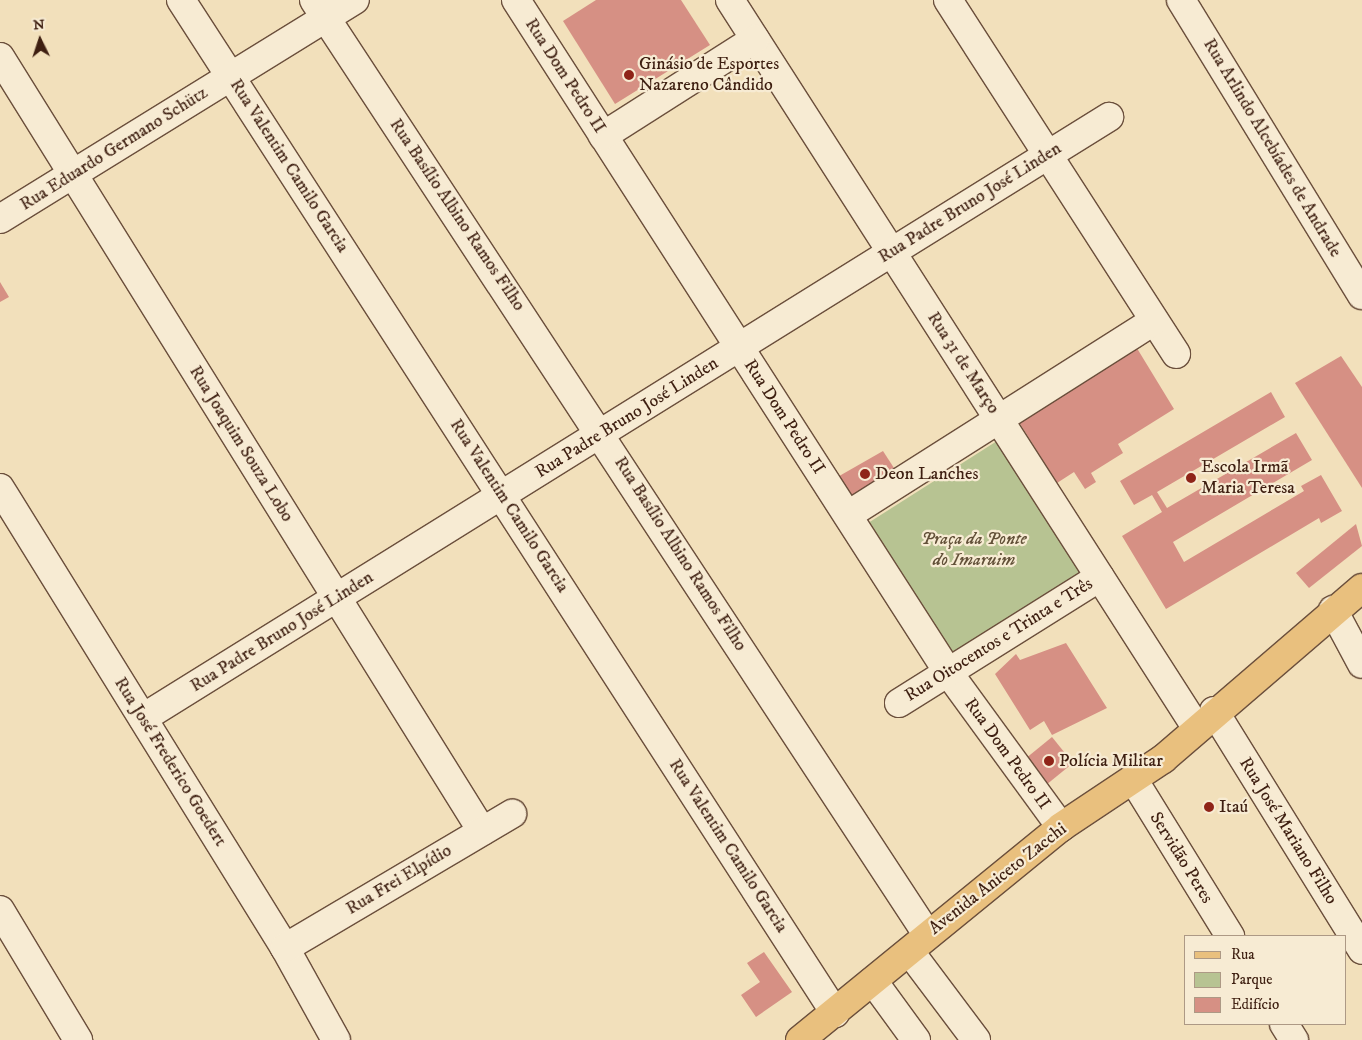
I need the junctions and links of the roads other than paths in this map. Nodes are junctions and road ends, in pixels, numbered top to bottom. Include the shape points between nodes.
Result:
1 (181, 0) edge
2 (355, 0) edge
3 (516, 0) edge
4 (730, 0) edge
5 (948, 0) edge
6 (1181, 0) edge
7 (320, 9) edge
8 (755, 40) junction
9 (0, 57) edge
10 (231, 77) junction
11 (1109, 116) dead end
12 (604, 136) junction
13 (1047, 155) junction
14 (73, 174) junction
15 (0, 219) edge
16 (892, 252) junction
17 (1362, 296) edge
18 (1154, 321) junction
19 (740, 349) junction
20 (1176, 354) dead end
21 (999, 420) junction
22 (602, 433) junction
23 (0, 488) edge
24 (502, 495) junction
25 (848, 515) junction
26 (1100, 578) junction
27 (1362, 588) edge
28 (337, 598) junction
29 (1334, 610) junction
30 (1362, 664) edge
31 (948, 672) junction
32 (899, 703) dead end
33 (143, 718) junction
34 (1205, 719) junction
35 (1133, 779) junction
36 (512, 814) dead end
37 (1061, 828) junction
38 (482, 831) junction
39 (0, 910) edge
40 (1229, 935) edge
41 (918, 943) junction
42 (285, 948) junction
43 (1362, 950) edge
44 (873, 981) junction
45 (835, 1013) junction
46 (1285, 1025) edge
47 (78, 1040) edge
48 (336, 1040) edge
49 (800, 1040) edge
50 (916, 1040) edge
51 (976, 1040) edge
52 (1294, 1040) edge

1 - 10 street, Rua Valentim Camilo Garcia
2 - 7 street, Rua Eduardo Germano Schütz
3 - 12 street, Rua Dom Pedro II
4 - 8 street, Rua 31 de Março
5 - 13 street
6 - 17 street, Rua Arlindo Alcebíades de Andrade
7 - 10 street, Rua Eduardo Germano Schütz
7 - 22 street, Rua Basílio Albino Ramos Filho
8 - 12 street
8 - 16 street, Rua 31 de Março
9 - 14 street, Rua Joaquim Souza Lobo
10 - 14 street, Rua Eduardo Germano Schütz
10 - 24 street, Rua Valentim Camilo Garcia
11 - 13 street, Rua Padre Bruno José Linden
12 - 19 street, Rua Dom Pedro II
13 - 16 street, Rua Padre Bruno José Linden
13 - 18 street
14 - 15 street, Rua Eduardo Germano Schütz
14 - 28 street, Rua Joaquim Souza Lobo
16 - 19 street, Rua Padre Bruno José Linden
16 - 21 street, Rua 31 de Março
18 - 20 street
18 - 21 street
19 - 22 street, Rua Padre Bruno José Linden
19 - 25 street, Rua Dom Pedro II
21 - 25 street
21 - 26 street, Rua 31 de Março
22 - 24 street, Rua Padre Bruno José Linden
22 - 41 street, Rua Basílio Albino Ramos Filho
23 - 33 street, Rua José Frederico Goedert
24 - 28 street, Rua Padre Bruno José Linden
24 - 45 street, Rua Valentim Camilo Garcia
25 - 31 street, Rua Dom Pedro II
26 - 31 street, Rua Oitocentos e Trinta e Três
26 - 34 street, Rua 31 de Março
27 - 29 main road, Avenida Aniceto Zacchi
28 - 33 street, Rua Padre Bruno José Linden
28 - 38 street, Rua Joaquim Souza Lobo
29 - 30 street
29 - 34 main road, Avenida Aniceto Zacchi
31 - 32 street, Rua Oitocentos e Trinta e Três
31 - 37 street, Rua Dom Pedro II
33 - 42 street, Rua José Frederico Goedert
34 - 35 main road, Avenida Aniceto Zacchi via 1163,759
34 - 43 street, Rua José Mariano Filho
35 - 37 main road, Avenida Aniceto Zacchi
35 - 40 street, Servidão Peres
36 - 38 street, Rua Frei Elpídio
37 - 41 main road, Avenida Aniceto Zacchi via 975,901
38 - 42 street, Rua Frei Elpídio
39 - 47 street
41 - 44 main road, Avenida Aniceto Zacchi
41 - 51 street, Rua Basílio Albino Ramos Filho
42 - 48 street, Rua José Frederico Goedert
44 - 45 main road, Avenida Aniceto Zacchi
44 - 50 street
45 - 49 main road, Avenida Aniceto Zacchi
46 - 52 street

